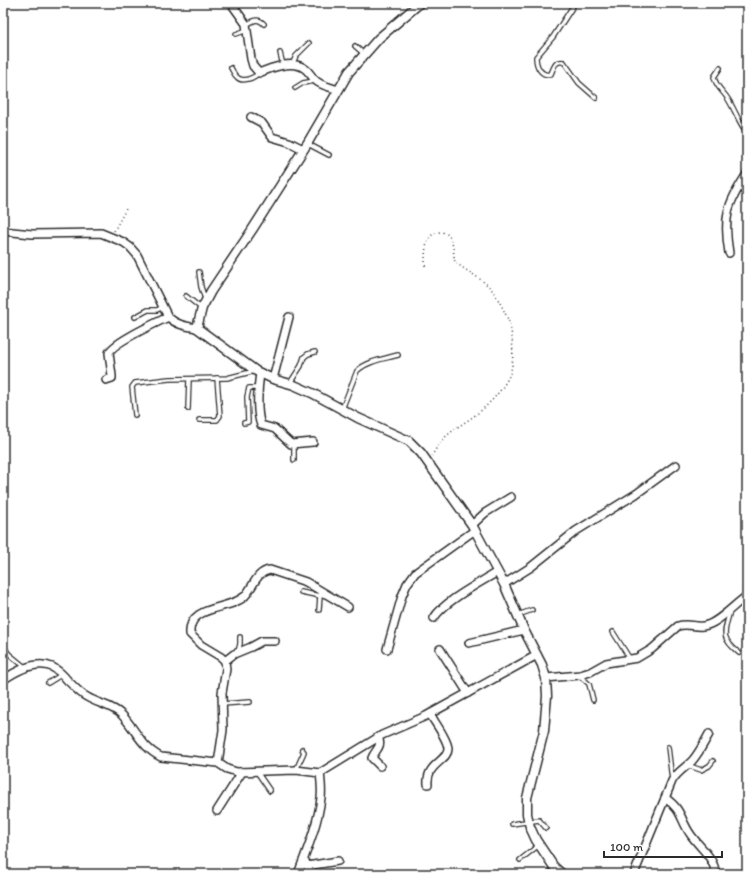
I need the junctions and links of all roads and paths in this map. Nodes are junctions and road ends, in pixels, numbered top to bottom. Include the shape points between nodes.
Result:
1 (230, 3) edge
2 (420, 3) edge
3 (575, 3) edge
4 (264, 24) dead end
5 (246, 27) junction
6 (236, 34) dead end
7 (309, 43) dead end
8 (354, 46) dead end
9 (280, 53) dead end
10 (364, 54) junction
11 (284, 66) junction
12 (292, 66) junction
13 (231, 68) dead end
14 (720, 68) dead end
15 (259, 73) junction
16 (315, 80) junction
17 (295, 88) dead end
18 (338, 90) junction
19 (596, 98) dead end
20 (251, 118) dead end
21 (747, 133) edge
22 (305, 146) junction
23 (329, 155) dead end
24 (747, 174) edge
25 (126, 209) dead end
26 (3, 231) edge
27 (112, 237) junction
28 (729, 253) dead end
29 (425, 266) dead end
30 (199, 272) dead end
31 (186, 296) dead end
32 (206, 300) junction
33 (163, 307) junction
34 (202, 308) junction
35 (135, 317) dead end
36 (168, 317) junction
37 (289, 318) dead end
38 (197, 328) junction
39 (315, 352) dead end
40 (398, 355) dead end
41 (258, 372) junction
42 (188, 378) junction
43 (217, 378) junction
44 (273, 379) junction
45 (106, 380) dead end
46 (289, 384) junction
47 (258, 388) junction
48 (188, 409) dead end
49 (342, 409) junction
50 (134, 415) dead end
51 (199, 420) dead end
52 (244, 423) dead end
53 (313, 442) dead end
54 (294, 444) junction
55 (294, 460) dead end
56 (428, 465) junction
57 (676, 465) dead end
58 (511, 497) dead end
59 (474, 528) junction
60 (497, 572) junction
61 (504, 584) junction
62 (301, 592) dead end
63 (324, 595) junction
64 (746, 596) edge
65 (348, 607) dead end
66 (731, 608) junction
67 (319, 610) dead end
68 (532, 610) dead end
69 (517, 615) junction
70 (434, 618) dead end
71 (524, 630) junction
72 (613, 632) dead end
73 (240, 637) dead end
74 (275, 641) dead end
75 (469, 643) dead end
76 (3, 646) edge
77 (387, 649) dead end
78 (440, 649) dead end
79 (238, 652) junction
80 (740, 652) dead end
81 (537, 654) junction
82 (630, 659) junction
83 (225, 662) junction
84 (26, 668) junction
85 (61, 675) junction
86 (580, 675) junction
87 (546, 678) junction
88 (3, 680) edge
89 (48, 683) dead end
90 (468, 693) junction
91 (593, 700) dead end
92 (250, 702) dead end
93 (222, 704) junction
94 (430, 714) junction
95 (709, 734) dead end
96 (378, 737) junction
97 (668, 747) dead end
98 (302, 749) dead end
99 (713, 761) dead end
100 (218, 763) junction
101 (380, 766) dead end
102 (687, 766) junction
103 (296, 770) junction
104 (242, 772) junction
105 (257, 772) junction
106 (320, 773) junction
107 (672, 781) junction
108 (428, 784) dead end
109 (270, 791) dead end
110 (665, 798) junction
111 (217, 811) dead end
112 (528, 821) junction
113 (512, 824) dead end
114 (546, 828) dead end
115 (539, 845) junction
116 (520, 860) dead end
117 (338, 861) dead end
118 (305, 863) junction
119 (298, 874) edge
120 (312, 874) edge
121 (562, 874) edge
122 (634, 874) edge
123 (716, 874) edge

1 - 5 street
2 - 10 street
3 - 19 lane via 554,37 536,57 536,61 544,75 551,74 555,63 564,62 579,83
4 - 5 lane via 257,20
5 - 6 lane
5 - 15 street via 251,59
7 - 12 lane via 296,56
8 - 10 lane
9 - 11 lane
10 - 18 street
11 - 12 street
11 - 15 street
12 - 16 street via 304,68
13 - 15 lane via 238,79 250,79
14 - 21 lane via 714,77 715,82
16 - 17 lane
16 - 18 street
18 - 22 street
20 - 22 street via 262,123 272,137
22 - 23 lane
22 - 32 street
24 - 28 street via 731,199 727,213
25 - 27 path
26 - 27 street via 32,234 90,232
27 - 33 street via 130,247 137,255
29 - 56 path via 425,251 431,236 438,232 448,235 456,262 486,284 501,306 509,322 512,350 510,376 504,385 484,408 445,436
30 - 32 lane
31 - 34 lane
32 - 34 street
33 - 35 lane via 148,310
33 - 36 street
34 - 38 street
36 - 38 street via 174,323
36 - 45 street via 120,342 110,350 112,378
37 - 44 street
38 - 41 street
39 - 46 lane via 304,357
40 - 49 lane via 361,367
41 - 43 lane
41 - 44 street
41 - 47 street
42 - 43 lane
42 - 48 lane
42 - 50 lane via 135,383 132,387
43 - 51 lane via 220,416 217,420
44 - 46 street
46 - 49 street
47 - 52 lane via 249,388 248,422
47 - 54 street via 261,426 275,429
49 - 56 street via 409,441
53 - 54 street
54 - 55 lane
56 - 59 street
57 - 61 street via 636,494 576,531 531,567
58 - 59 street via 488,510
59 - 60 street
59 - 77 street via 415,573 407,584
60 - 61 street
60 - 70 street via 448,603
61 - 69 street
62 - 63 lane
63 - 65 street
63 - 67 lane
63 - 83 street via 306,582 270,570 260,574 244,597 238,601 203,612 193,621 190,634 212,653 222,657
64 - 66 street
66 - 80 lane via 726,638
66 - 82 street via 710,625 678,626 645,654
68 - 69 lane
69 - 71 street
71 - 75 street
71 - 81 street
72 - 82 lane
73 - 79 lane
74 - 79 street via 262,641
76 - 84 lane
78 - 90 street
79 - 83 street
81 - 87 street
81 - 90 street
82 - 86 street via 606,664
83 - 93 street
84 - 85 street via 47,666
84 - 88 street via 14,672
85 - 89 lane
85 - 100 street via 85,696 120,714 146,748 153,753 172,759
86 - 87 street
86 - 91 lane via 589,684
87 - 112 street via 547,712 527,798
90 - 94 street
92 - 93 lane
93 - 100 street via 223,730
94 - 96 street
94 - 108 street via 448,748 447,754 429,772
95 - 102 street via 698,754
96 - 101 street via 380,744 372,758
96 - 106 street
97 - 107 lane
98 - 103 lane via 304,752
99 - 102 lane via 701,770
100 - 104 street via 227,769
102 - 107 street via 680,770
103 - 105 street
103 - 106 street
104 - 105 street
104 - 111 street
105 - 109 lane
106 - 118 street via 321,798
107 - 110 street
110 - 122 street
110 - 123 street via 678,808 691,835 710,858
112 - 113 lane
112 - 114 lane via 539,820
112 - 115 street
115 - 116 lane
115 - 121 street
117 - 118 street
118 - 119 street
118 - 120 street

